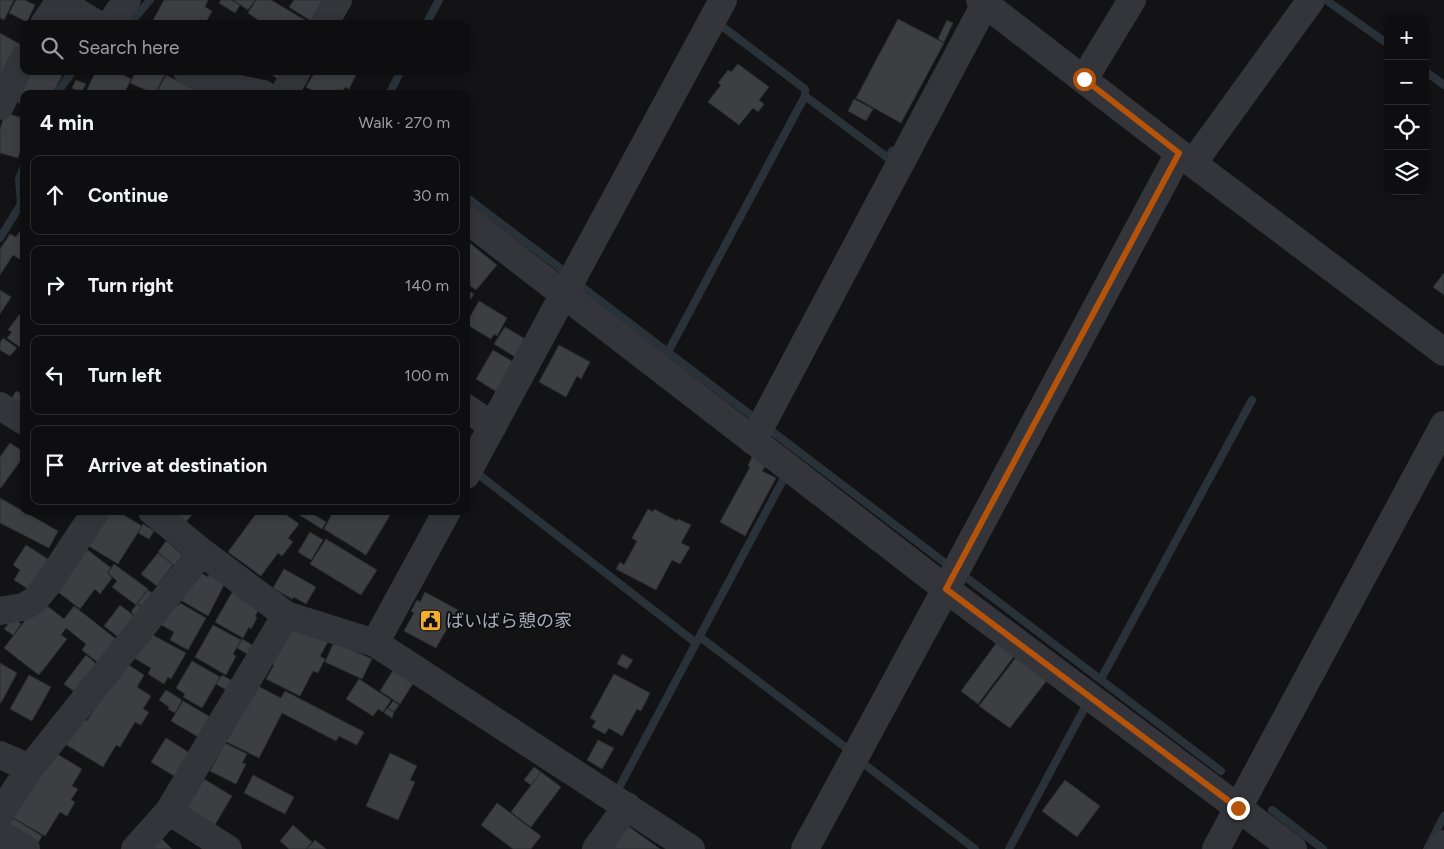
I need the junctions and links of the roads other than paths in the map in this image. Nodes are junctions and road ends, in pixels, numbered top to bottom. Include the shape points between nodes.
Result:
1 (127, 0) edge
2 (338, 0) edge
3 (723, 0) edge
4 (1132, 0) edge
5 (1311, 0) edge
6 (59, 1) edge
7 (982, 2) edge
8 (47, 20) edge
9 (90, 20) edge
10 (113, 20) edge
11 (326, 20) edge
12 (20, 66) edge
13 (195, 75) edge
14 (295, 75) edge
15 (1084, 79) junction
16 (240, 90) edge
17 (286, 90) edge
18 (0, 106) edge
19 (1186, 158) junction
20 (470, 222) edge
21 (564, 296) junction
22 (1444, 352) edge
23 (0, 406) edge
24 (470, 411) edge
25 (20, 418) edge
26 (1444, 425) edge
27 (493, 426) junction
28 (753, 441) junction
29 (470, 469) edge
30 (93, 515) edge
31 (157, 515) edge
32 (445, 515) edge
33 (202, 552) junction
34 (946, 589) junction
35 (0, 611) edge
36 (286, 614) junction
37 (376, 643) junction
38 (0, 755) edge
39 (30, 768) junction
40 (627, 806) junction
41 (1238, 808) junction
42 (169, 811) junction
43 (0, 814) edge
44 (0, 834) edge
45 (1444, 844) edge
46 (26, 849) edge
47 (135, 849) edge
48 (228, 849) edge
49 (596, 849) edge
50 (691, 849) edge
51 (805, 849) edge
52 (1216, 849) edge
53 (1293, 849) edge
54 (1441, 849) edge

1 - 10 street
2 - 11 street
3 - 21 street
4 - 15 street
5 - 19 street
6 - 8 street
6 - 9 street
7 - 15 street
7 - 28 street
12 - 18 street
13 - 16 street via 210,83
14 - 17 street
15 - 19 street
19 - 22 street
19 - 34 street
20 - 21 street
21 - 27 street
21 - 28 street
23 - 25 street
24 - 27 street
26 - 41 street
27 - 29 street
28 - 34 street
30 - 35 street via 34,601
31 - 33 street
32 - 37 street
33 - 36 street
33 - 39 street
34 - 41 street
34 - 51 street
36 - 37 street
36 - 42 street
37 - 40 street
38 - 39 street
39 - 43 street
40 - 49 street
40 - 50 street
41 - 52 street
41 - 53 street
42 - 47 street
42 - 48 street
44 - 46 street
45 - 54 street

